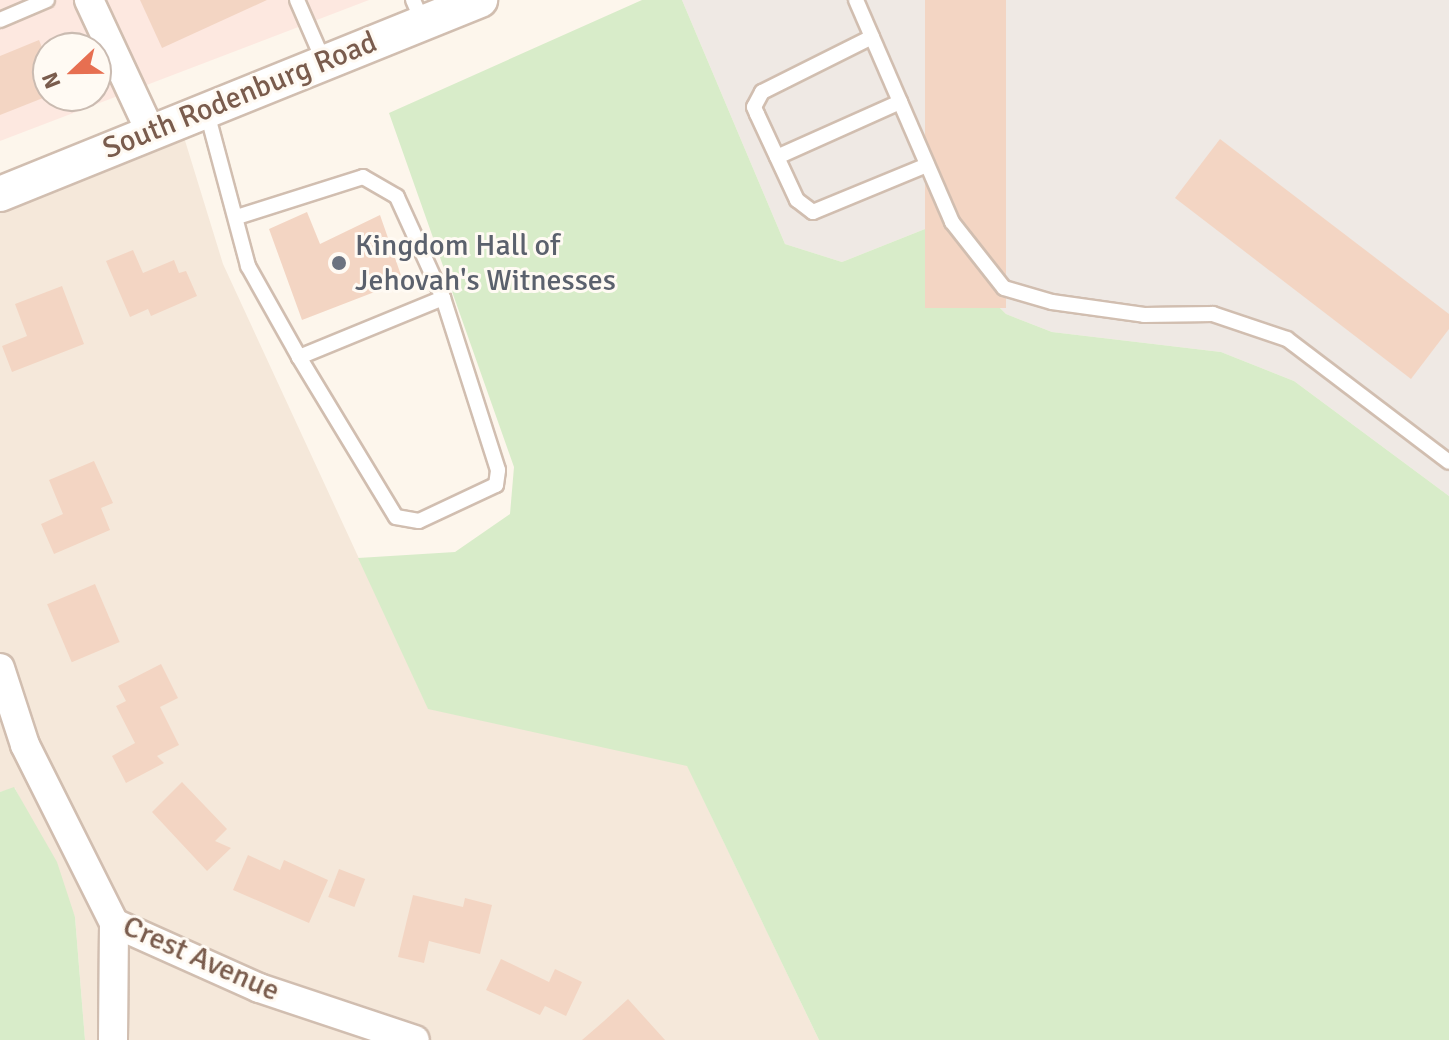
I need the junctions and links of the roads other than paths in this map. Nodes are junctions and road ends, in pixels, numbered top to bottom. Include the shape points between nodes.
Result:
1 (47, 0) edge
2 (89, 0) edge
3 (297, 0) edge
4 (480, 0) edge
5 (856, 0) edge
6 (418, 11) edge
7 (0, 20) edge
8 (872, 37) junction
9 (324, 62) junction
10 (900, 102) junction
11 (206, 109) junction
12 (150, 131) junction
13 (777, 157) junction
14 (927, 165) junction
15 (0, 194) edge
16 (237, 217) junction
17 (443, 298) junction
18 (299, 357) junction
19 (1449, 462) edge
20 (0, 668) edge
21 (114, 923) junction
22 (113, 1040) edge
23 (415, 1040) edge

1 - 7 lane
2 - 12 street
3 - 9 lane
4 - 6 street, South Rodenburg Road
5 - 8 lane
6 - 9 street, South Rodenburg Road
8 - 10 lane
8 - 13 lane via 756,99 754,107
9 - 11 street, South Rodenburg Road
10 - 13 lane
10 - 14 lane
11 - 12 street, South Rodenburg Road
11 - 16 lane
12 - 15 street, South Rodenburg Road
13 - 14 lane via 797,200 813,212
14 - 19 lane via 952,222 1004,288 1052,302 1144,315 1213,314 1287,339
16 - 17 lane via 363,177 397,197
16 - 18 lane via 248,266
17 - 18 lane
17 - 18 lane via 498,470 496,485 419,521 396,517
20 - 21 street, Crest Avenue via 25,745
21 - 22 street
21 - 23 street, Crest Avenue via 259,988

